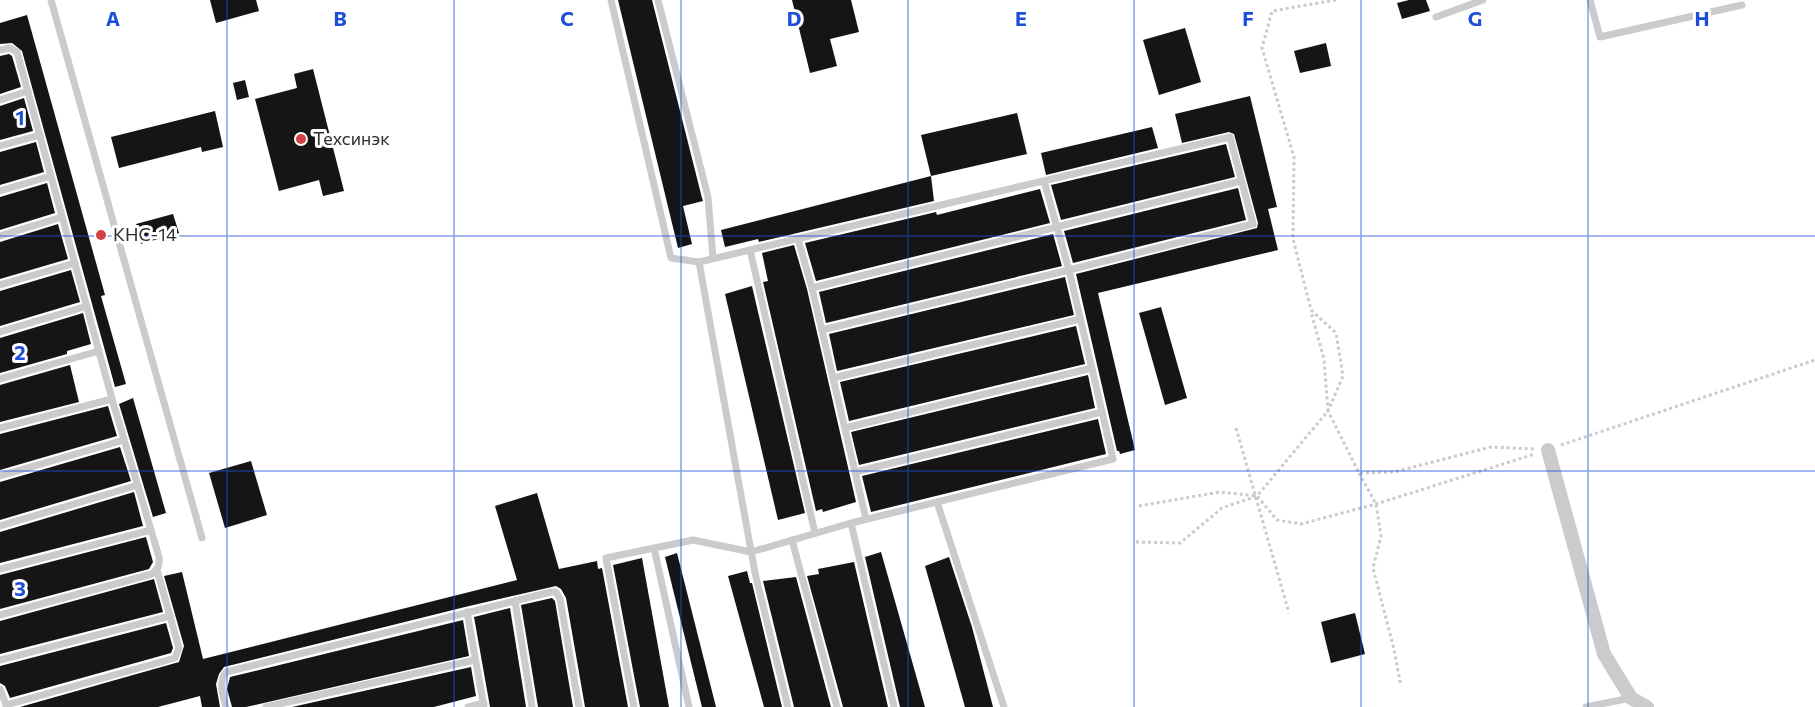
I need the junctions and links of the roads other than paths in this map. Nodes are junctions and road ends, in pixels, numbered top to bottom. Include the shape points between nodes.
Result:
1 (51, 0) edge
2 (611, 0) edge
3 (658, 0) edge
4 (1483, 0) edge
5 (1590, 0) edge
6 (1742, 5) dead end
7 (1436, 17) dead end
8 (0, 50) edge
9 (28, 92) junction
10 (0, 100) edge
11 (40, 135) junction
12 (0, 146) edge
13 (51, 176) junction
14 (1044, 181) junction
15 (1241, 181) junction
16 (0, 191) edge
17 (62, 217) junction
18 (1057, 228) junction
19 (0, 236) edge
20 (798, 238) junction
21 (750, 250) junction
22 (713, 258) junction
23 (699, 262) junction
24 (75, 263) junction
25 (1069, 270) junction
26 (0, 285) edge
27 (812, 288) junction
28 (87, 306) junction
29 (1080, 319) junction
30 (822, 330) junction
31 (0, 332) edge
32 (99, 351) junction
33 (1092, 368) junction
34 (833, 378) junction
35 (0, 379) edge
36 (112, 399) junction
37 (1102, 412) junction
38 (0, 428) edge
39 (845, 428) junction
40 (124, 440) junction
41 (1548, 450) road end
42 (855, 472) junction
43 (0, 476) edge
44 (138, 485) junction
45 (937, 502) junction
46 (866, 519) junction
47 (851, 523) junction
48 (0, 526) edge
49 (151, 530) junction
50 (815, 533) junction
51 (202, 538) dead end
52 (792, 540) junction
53 (654, 548) junction
54 (751, 552) junction
55 (0, 568) edge
56 (157, 570) junction
57 (515, 601) junction
58 (467, 612) junction
59 (0, 615) edge
60 (170, 616) junction
61 (0, 660) edge
62 (476, 660) junction
63 (0, 689) edge
64 (1631, 698) junction
65 (484, 705) edge
66 (6, 706) edge
67 (226, 707) edge
68 (266, 707) edge
69 (468, 707) edge
70 (532, 707) edge
71 (579, 707) edge
72 (634, 707) edge
73 (689, 707) edge
74 (788, 707) edge
75 (837, 707) edge
76 (894, 707) edge
77 (1004, 707) edge
78 (1586, 707) edge
79 (1647, 707) edge

1 - 51 lane
2 - 23 lane via 671,258
3 - 22 lane via 708,197
4 - 7 lane
5 - 6 lane via 1600,37
8 - 9 lane via 10,48 17,52
9 - 10 lane
9 - 11 lane
11 - 12 lane
11 - 13 lane
13 - 16 lane
13 - 17 lane
14 - 15 lane via 1230,137
14 - 18 lane
14 - 20 lane
15 - 18 lane
15 - 25 lane via 1253,224
17 - 19 lane
17 - 24 lane
18 - 25 lane
18 - 27 lane
20 - 21 lane
20 - 27 lane
21 - 22 lane
21 - 50 lane
22 - 23 lane
23 - 54 lane
24 - 26 lane
24 - 28 lane
25 - 29 lane
25 - 30 lane
27 - 30 lane
28 - 31 lane
28 - 32 lane
29 - 33 lane
29 - 34 lane
30 - 34 lane
32 - 35 lane
32 - 36 lane
33 - 37 lane
33 - 39 lane
34 - 39 lane
36 - 38 lane
36 - 40 lane
37 - 42 lane
37 - 45 lane via 1113,459
39 - 42 lane
40 - 43 lane
40 - 44 lane
41 - 64 street via 1604,654
42 - 46 lane
44 - 48 lane
44 - 49 lane
45 - 46 lane
45 - 77 lane
46 - 47 lane
47 - 50 lane
47 - 76 lane
49 - 55 lane
49 - 56 lane via 159,557
50 - 52 lane
52 - 54 lane
52 - 75 lane
53 - 54 lane via 693,540
53 - 72 lane via 606,558
53 - 73 lane
54 - 74 lane
56 - 59 lane
56 - 60 lane
57 - 58 lane
57 - 70 lane
57 - 71 lane via 551,592 560,598
58 - 62 lane
58 - 67 lane via 226,672 221,685
60 - 61 lane
60 - 66 lane via 179,648 175,658
62 - 65 lane
62 - 68 lane
63 - 66 lane
64 - 78 lane
64 - 79 street
65 - 69 lane

